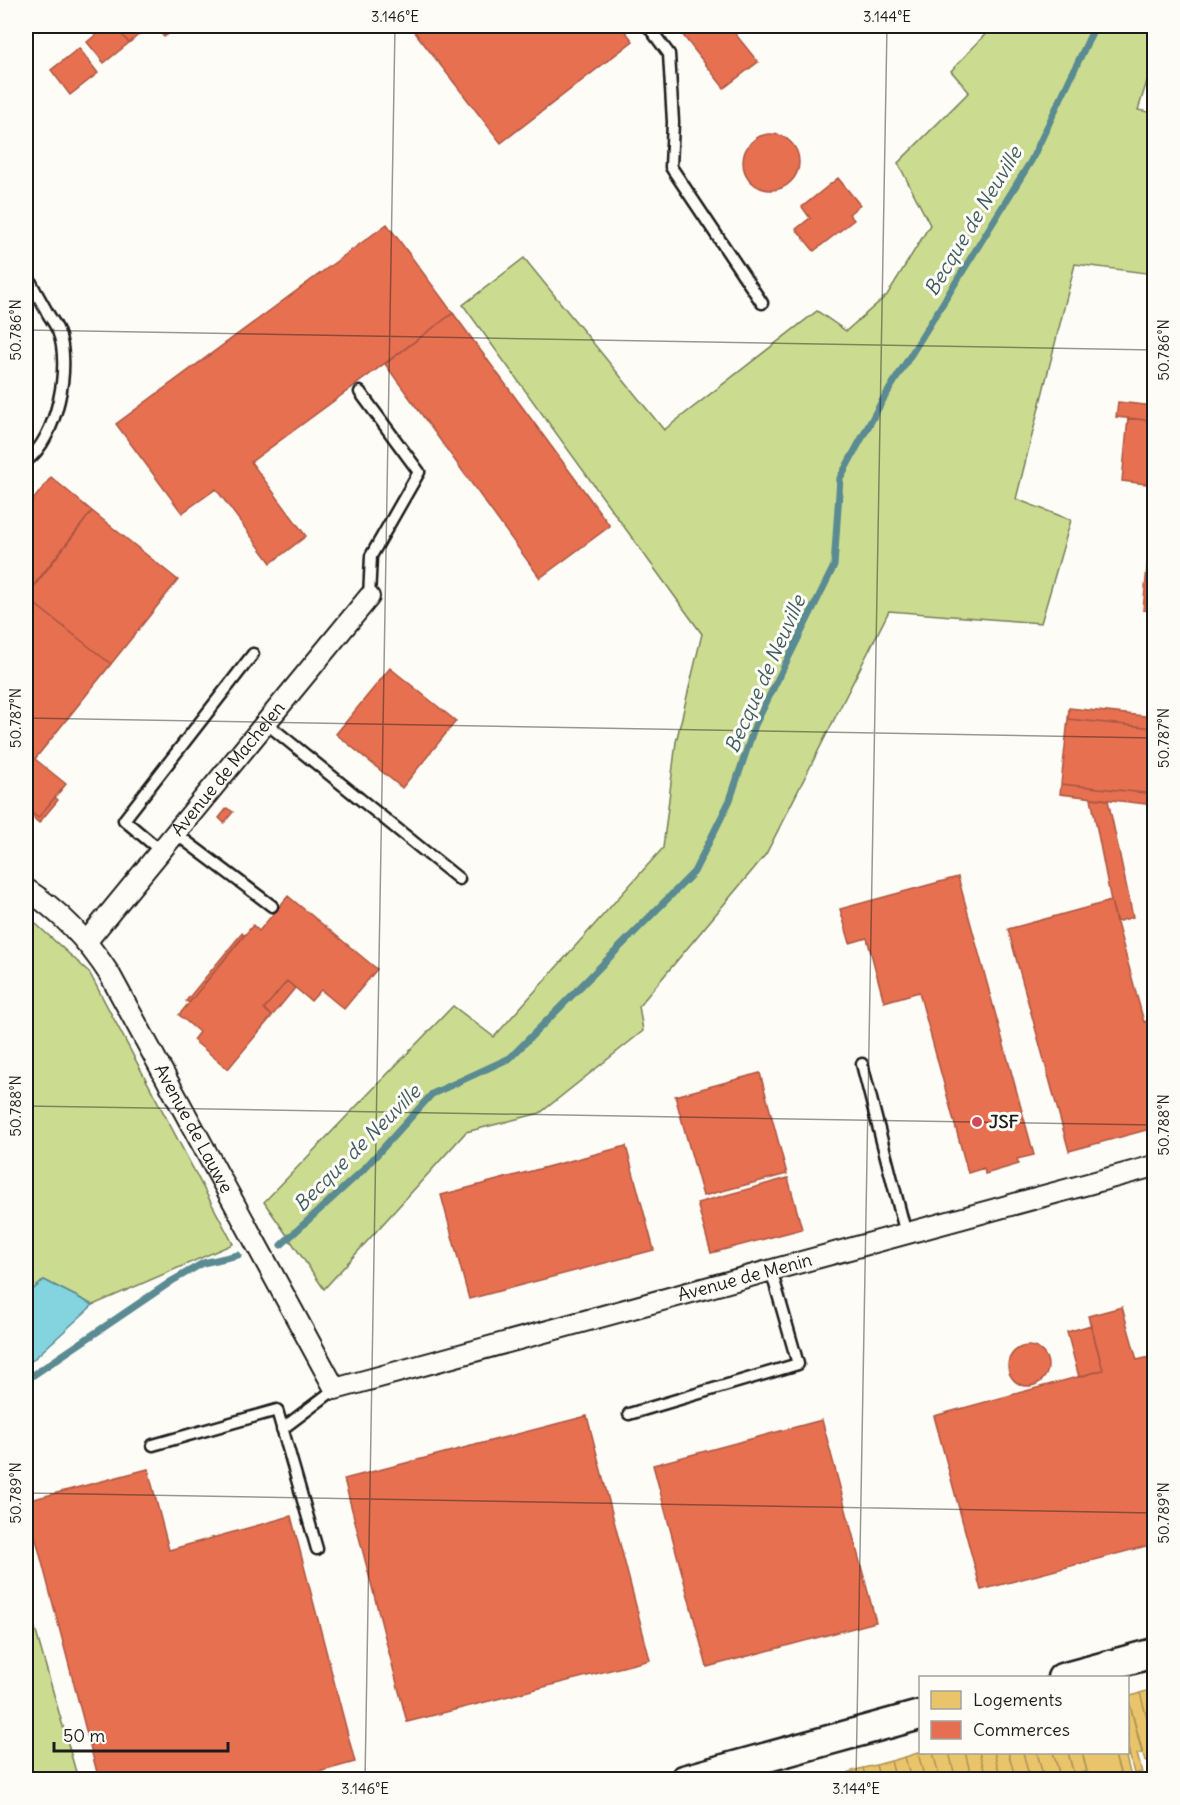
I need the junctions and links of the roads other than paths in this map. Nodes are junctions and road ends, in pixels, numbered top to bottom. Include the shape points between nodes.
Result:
1 (648, 26) edge
2 (26, 273) edge
3 (762, 303) dead end
4 (360, 392) dead end
5 (26, 461) edge
6 (369, 597) joint
7 (254, 654) dead end
8 (266, 723) junction
9 (175, 833) junction
10 (161, 851) junction
11 (459, 879) dead end
12 (26, 889) edge
13 (272, 906) dead end
14 (86, 942) junction
15 (862, 1064) dead end
16 (1155, 1166) edge
17 (906, 1234) junction
18 (771, 1270) junction
19 (335, 1389) junction
20 (629, 1414) dead end
21 (282, 1429) junction
22 (153, 1445) dead end
23 (317, 1550) dead end
24 (1155, 1653) edge
25 (1066, 1676) edge
26 (919, 1716) edge
27 (736, 1773) edge
28 (684, 1779) edge

1 - 3 lane via 669,54 671,167
2 - 5 lane via 58,331 63,378 58,405 44,439
4 - 6 lane via 418,472 371,556
6 - 8 street, Avenue de Machelen
7 - 10 lane via 124,820
8 - 9 street, Avenue de Machelen
8 - 11 lane
9 - 10 street, Avenue de Machelen
9 - 13 lane
10 - 14 street, Avenue de Machelen
12 - 14 street, Avenue de Lauwe
14 - 19 street, Avenue de Lauwe via 110,975
15 - 17 lane
16 - 17 street, Avenue de Menin
17 - 18 street, Avenue de Menin
18 - 19 street, Avenue de Menin
18 - 20 lane via 798,1364
19 - 21 lane
21 - 22 lane via 277,1410
21 - 23 lane
24 - 25 main road
26 - 27 main road
27 - 28 main road

